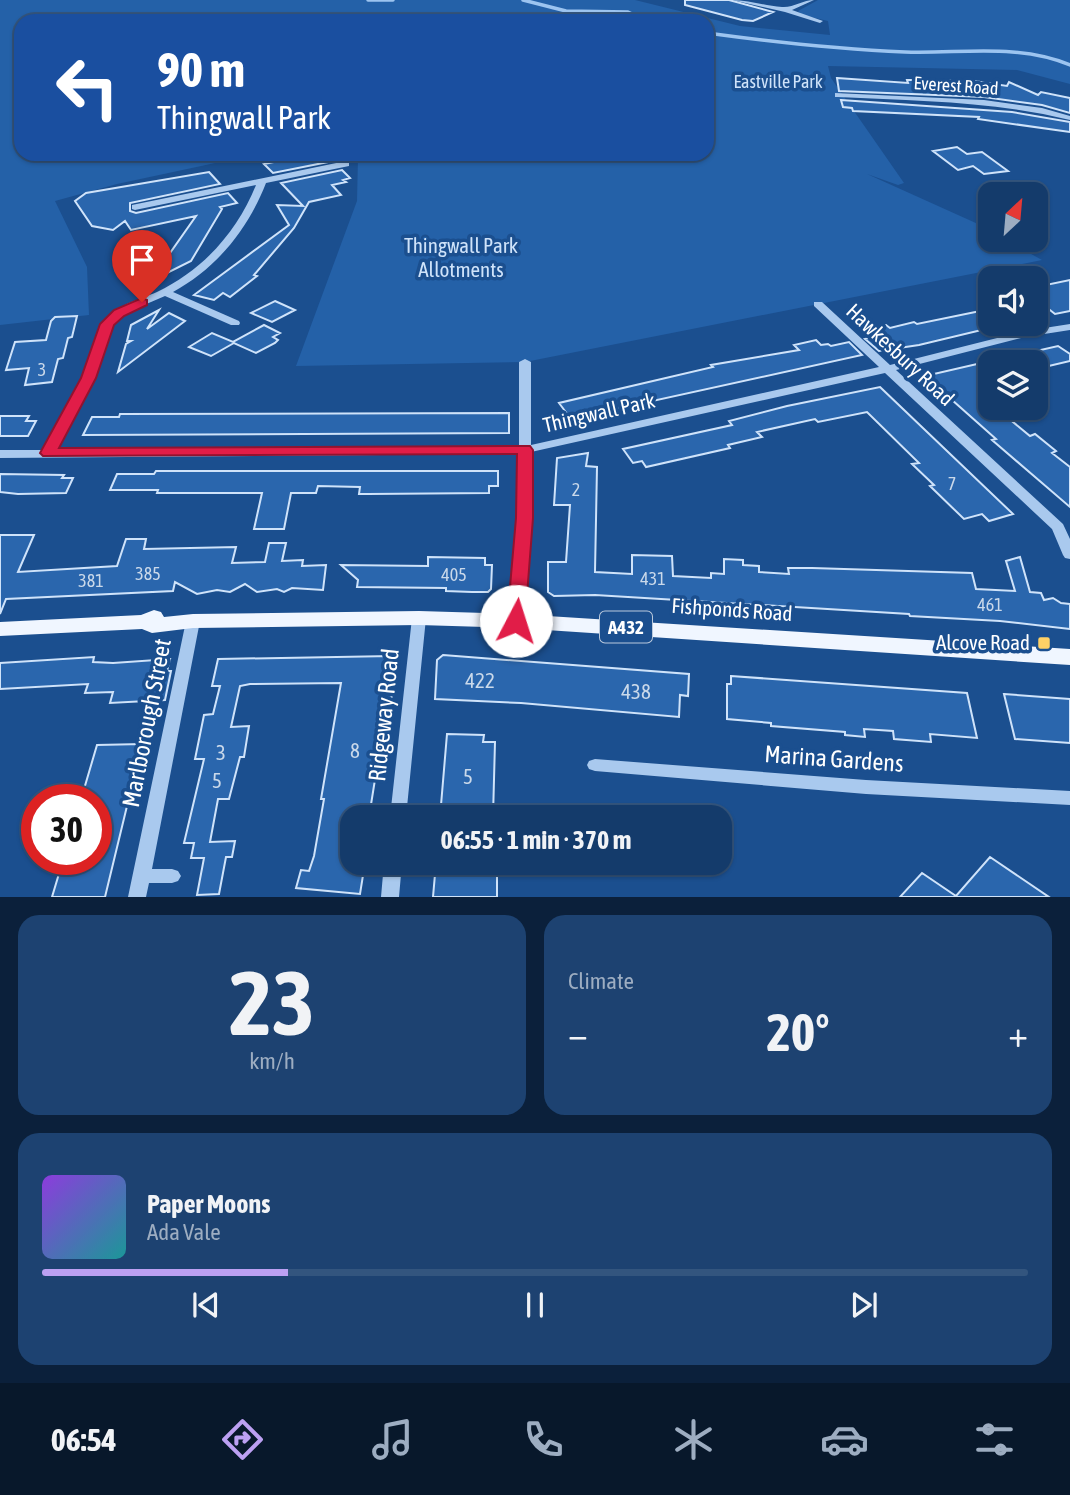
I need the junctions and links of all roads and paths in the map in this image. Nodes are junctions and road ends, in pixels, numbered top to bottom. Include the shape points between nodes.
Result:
1 (734, 0) edge
2 (811, 0) edge
3 (786, 10) junction
4 (820, 21) dead end
5 (838, 95) dead end
6 (1070, 118) edge
7 (345, 164) dead end
8 (262, 182) junction
9 (135, 207) dead end
10 (165, 292) junction
11 (818, 304) dead end
12 (235, 323) dead end
13 (1070, 327) edge
14 (525, 362) dead end
15 (886, 369) junction
16 (525, 450) junction
17 (48, 453) junction
18 (0, 454) edge
19 (1070, 555) edge
20 (419, 618) junction
21 (187, 621) junction
22 (516, 621) junction
23 (0, 629) edge
24 (1070, 657) edge
25 (595, 765) dead end
26 (1070, 798) edge
27 (399, 805) edge
28 (392, 875) edge
29 (142, 876) junction
30 (172, 876) dead end
31 (137, 897) edge
32 (390, 897) edge

1 - 3 street
2 - 3 street
3 - 4 street
5 - 6 street, Everest Road via 986,103
7 - 8 street
8 - 9 street
8 - 10 street via 257,199 221,252
10 - 12 street
10 - 17 street via 119,313 107,324 89,378
11 - 15 street, Hawkesbury Road
13 - 15 street, Thingwall Park
14 - 16 street
15 - 16 street, Thingwall Park
15 - 19 street, Hawkesbury Road via 1058,527
16 - 17 street, Thingwall Park
16 - 22 street via 525,518
17 - 18 street, Thingwall Park
20 - 21 main road, Fishponds Road / A432
20 - 22 main road, Fishponds Road / A432
20 - 27 street, Ridgeway Road
21 - 23 main road, Fishponds Road / A432 via 171,626 145,622
21 - 29 street, Marlborough Street
22 - 24 main road, Fishponds Road / A432
25 - 26 street, Marina Gardens
28 - 32 street
29 - 30 street
29 - 31 street, Marlborough Street

